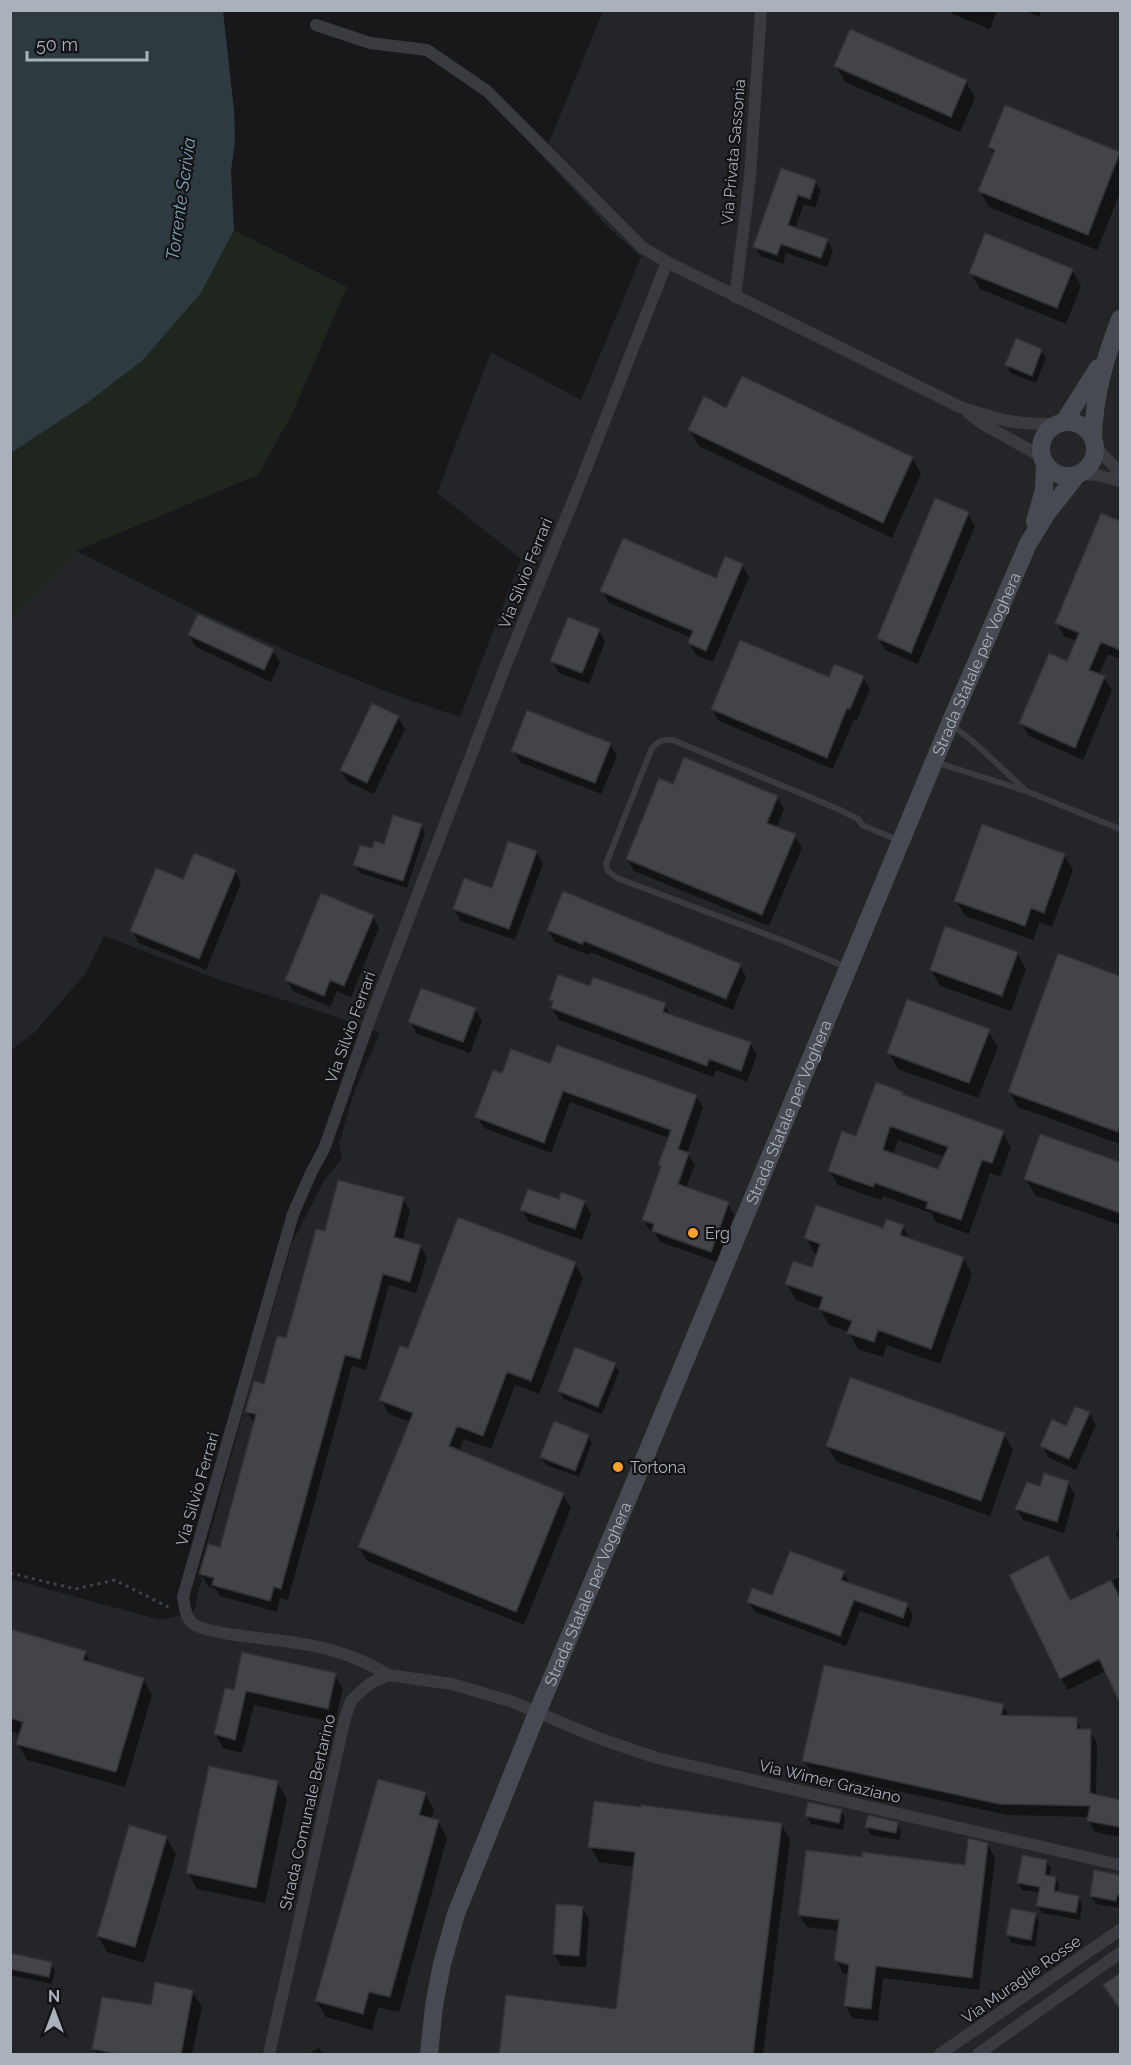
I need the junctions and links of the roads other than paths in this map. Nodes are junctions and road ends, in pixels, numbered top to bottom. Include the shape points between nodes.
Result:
1 (760, 10) edge
2 (316, 26) dead end
3 (667, 262) junction
4 (735, 297) junction
5 (1120, 319) edge
6 (1108, 351) junction
7 (960, 407) junction
8 (1062, 422) junction
9 (1094, 440) junction
10 (1043, 461) junction
11 (1120, 472) edge
12 (1078, 475) junction
13 (1120, 481) edge
14 (1028, 544) junction
15 (950, 723) junction
16 (934, 762) junction
17 (1026, 791) junction
18 (1120, 829) edge
19 (900, 842) junction
20 (848, 968) junction
21 (388, 1676) junction
22 (537, 1713) junction
23 (1120, 1865) edge
24 (1120, 1930) edge
25 (1120, 1953) edge
26 (268, 2055) edge
27 (429, 2055) edge
28 (940, 2055) edge
29 (978, 2055) edge

1 - 4 street, Via Privata Sassonia via 750,177
2 - 3 street via 370,43 427,50 487,91 643,248
3 - 4 street
3 - 21 street, Via Silvio Ferrari via 504,667 324,1149 293,1214 183,1597 187,1617 194,1625 348,1654
4 - 7 street
5 - 6 main road, Strada Statale per Voghera
6 - 8 main road, Strada Statale per Voghera
6 - 9 main road, Strada Statale per Voghera via 1095,400
7 - 8 street via 1028,425
7 - 10 street
8 - 9 main road via 1081,425
8 - 10 main road, Strada Statale per Voghera via 1043,438
9 - 11 street
9 - 12 main road, Strada Statale per Voghera via 1092,463
10 - 12 main road via 1061,476
10 - 14 main road, Strada Statale per Voghera via 1044,489
12 - 13 street
12 - 14 main road, Strada Statale per Voghera
14 - 15 main road, Strada Statale per Voghera
15 - 16 main road, Strada Statale per Voghera
15 - 17 lane
16 - 17 lane
16 - 19 main road, Strada Statale per Voghera
17 - 18 lane
19 - 20 main road, Strada Statale per Voghera
19 - 20 lane via 862,825 854,816 673,740 663,739 651,750 606,864 608,871 617,878
20 - 22 main road, Strada Statale per Voghera
21 - 22 street via 452,1684
21 - 26 street, Strada Comunale Bertarino via 360,1692 351,1701 345,1718
22 - 23 street, Via Wimer Graziano via 657,1758
22 - 27 main road, Strada Statale per Voghera via 456,1914 442,1964
24 - 28 street, Via Muraglie Rosse
25 - 29 street

